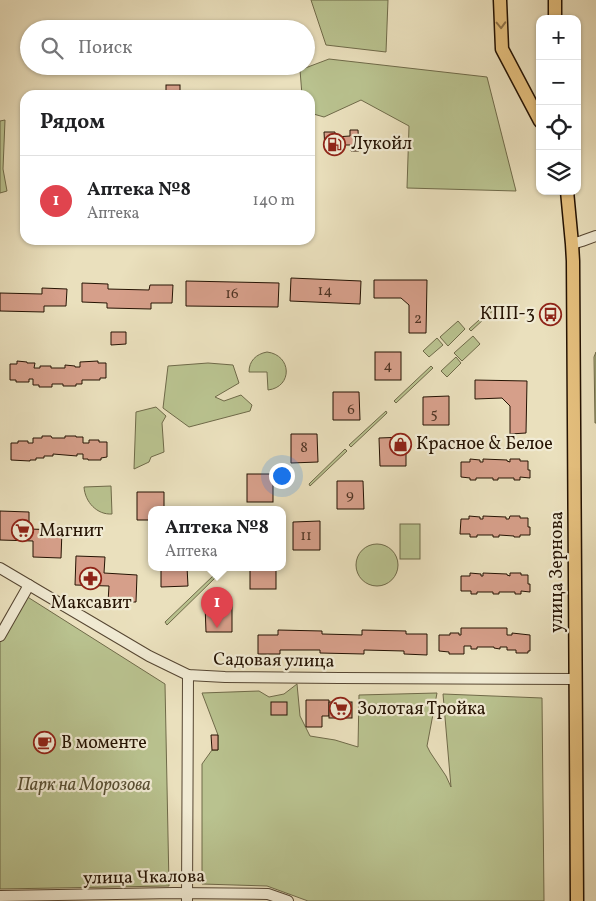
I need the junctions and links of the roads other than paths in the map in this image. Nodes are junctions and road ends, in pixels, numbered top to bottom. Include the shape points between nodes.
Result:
1 (500, 0) edge
2 (555, 0) edge
3 (555, 15) edge
4 (536, 113) edge
5 (566, 195) edge
6 (596, 236) edge
7 (572, 244) junction
8 (0, 568) edge
9 (29, 584) junction
10 (0, 634) edge
11 (188, 675) junction
12 (575, 679) junction
13 (0, 896) edge
14 (187, 897) edge
15 (288, 901) edge
16 (577, 901) edge

1 -> 4 main road via 502,49
2 - 3 main road
5 - 7 main road, улица Зернова
6 - 7 street
7 - 12 main road, улица Зернова
8 - 9 street, Садовая улица
9 - 10 street
9 - 11 street, Садовая улица via 149,656
11 - 12 street, Садовая улица
11 - 14 street
12 - 16 main road, улица Зернова
13 - 14 street, улица Чкалова
14 - 15 street, улица Чкалова via 268,894

